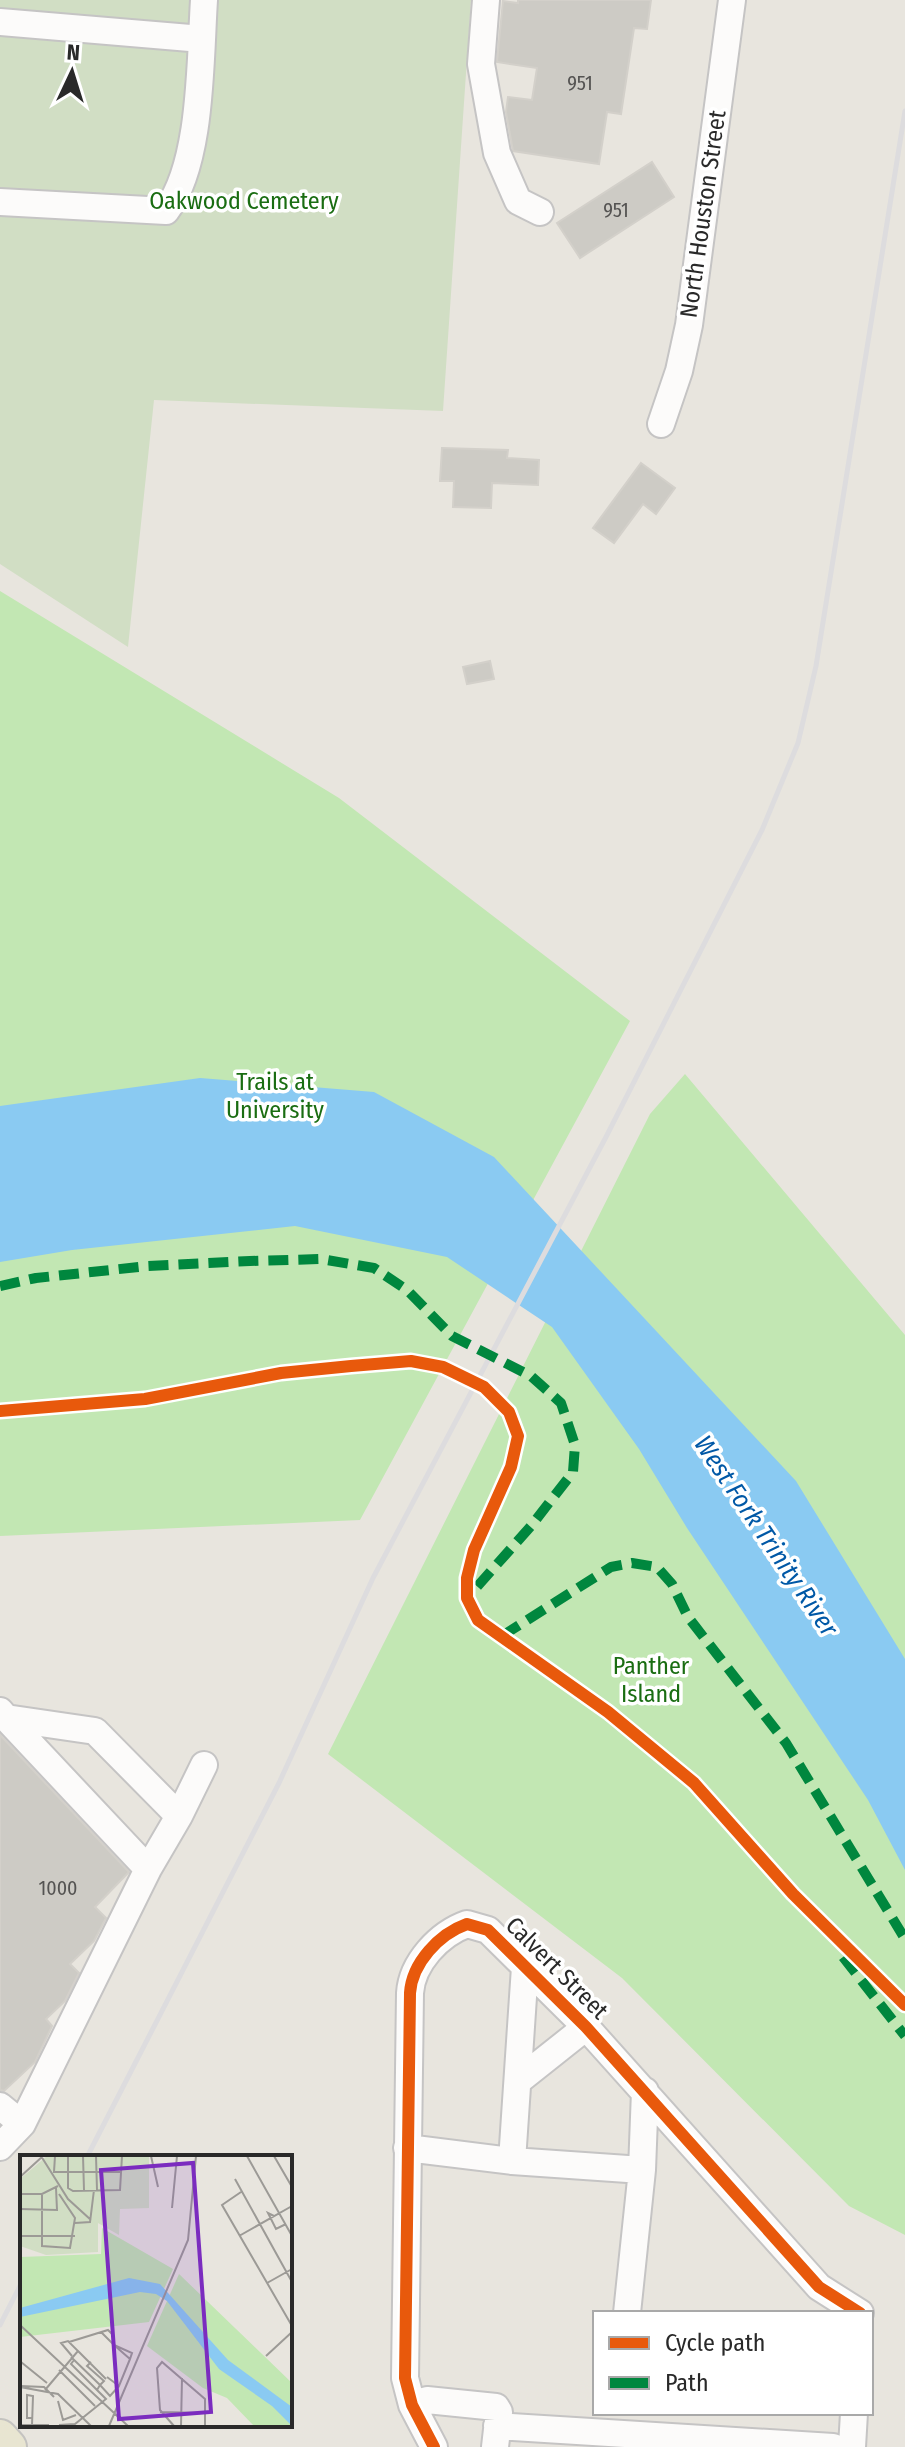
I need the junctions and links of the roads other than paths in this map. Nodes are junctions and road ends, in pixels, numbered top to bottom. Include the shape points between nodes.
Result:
1 (204, 0) edge
2 (486, 0) edge
3 (732, 0) edge
4 (0, 22) edge
5 (202, 39) junction
6 (0, 202) edge
7 (540, 212) dead end
8 (661, 424) dead end
9 (3, 1714) edge
10 (204, 1765) dead end
11 (179, 1816) junction
12 (148, 1869) junction
13 (525, 1967) junction
14 (586, 2027) junction
15 (518, 2081) junction
16 (645, 2091) junction
17 (0, 2106) edge
18 (22, 2124) junction
19 (0, 2147) edge
20 (407, 2148) junction
21 (512, 2161) junction
22 (642, 2170) junction
23 (627, 2311) edge
24 (860, 2311) edge
25 (412, 2405) junction
26 (854, 2415) edge
27 (615, 2431) edge
28 (496, 2436) edge
29 (0, 2437) edge
30 (9, 2447) edge
31 (434, 2447) edge
32 (833, 2447) edge
33 (852, 2447) edge

1 - 5 street
2 - 7 street via 481,64 497,153 518,201
3 - 8 street, North Houston Street via 689,325
4 - 5 street
5 - 6 street via 189,167 180,193 166,211
9 - 11 street via 95,1731
9 - 12 street
10 - 11 street
11 - 12 street
12 - 18 street
13 - 14 street, Calvert Street
13 - 15 street
13 - 20 street, Calvert Street via 488,1930 467,1924 447,1934 414,1971
14 - 15 street
14 - 16 street, Calvert Street
15 - 21 street
16 - 22 street
16 - 24 street, Calvert Street via 819,2287
17 - 18 street
18 - 19 street
20 - 21 street
20 - 25 street, Calvert Street via 405,2378
21 - 22 street
22 - 23 street
25 - 28 street via 427,2400 490,2404 499,2412
25 - 31 street, Calvert Street
26 - 33 street
27 - 28 street
27 - 32 street
29 - 30 main road

